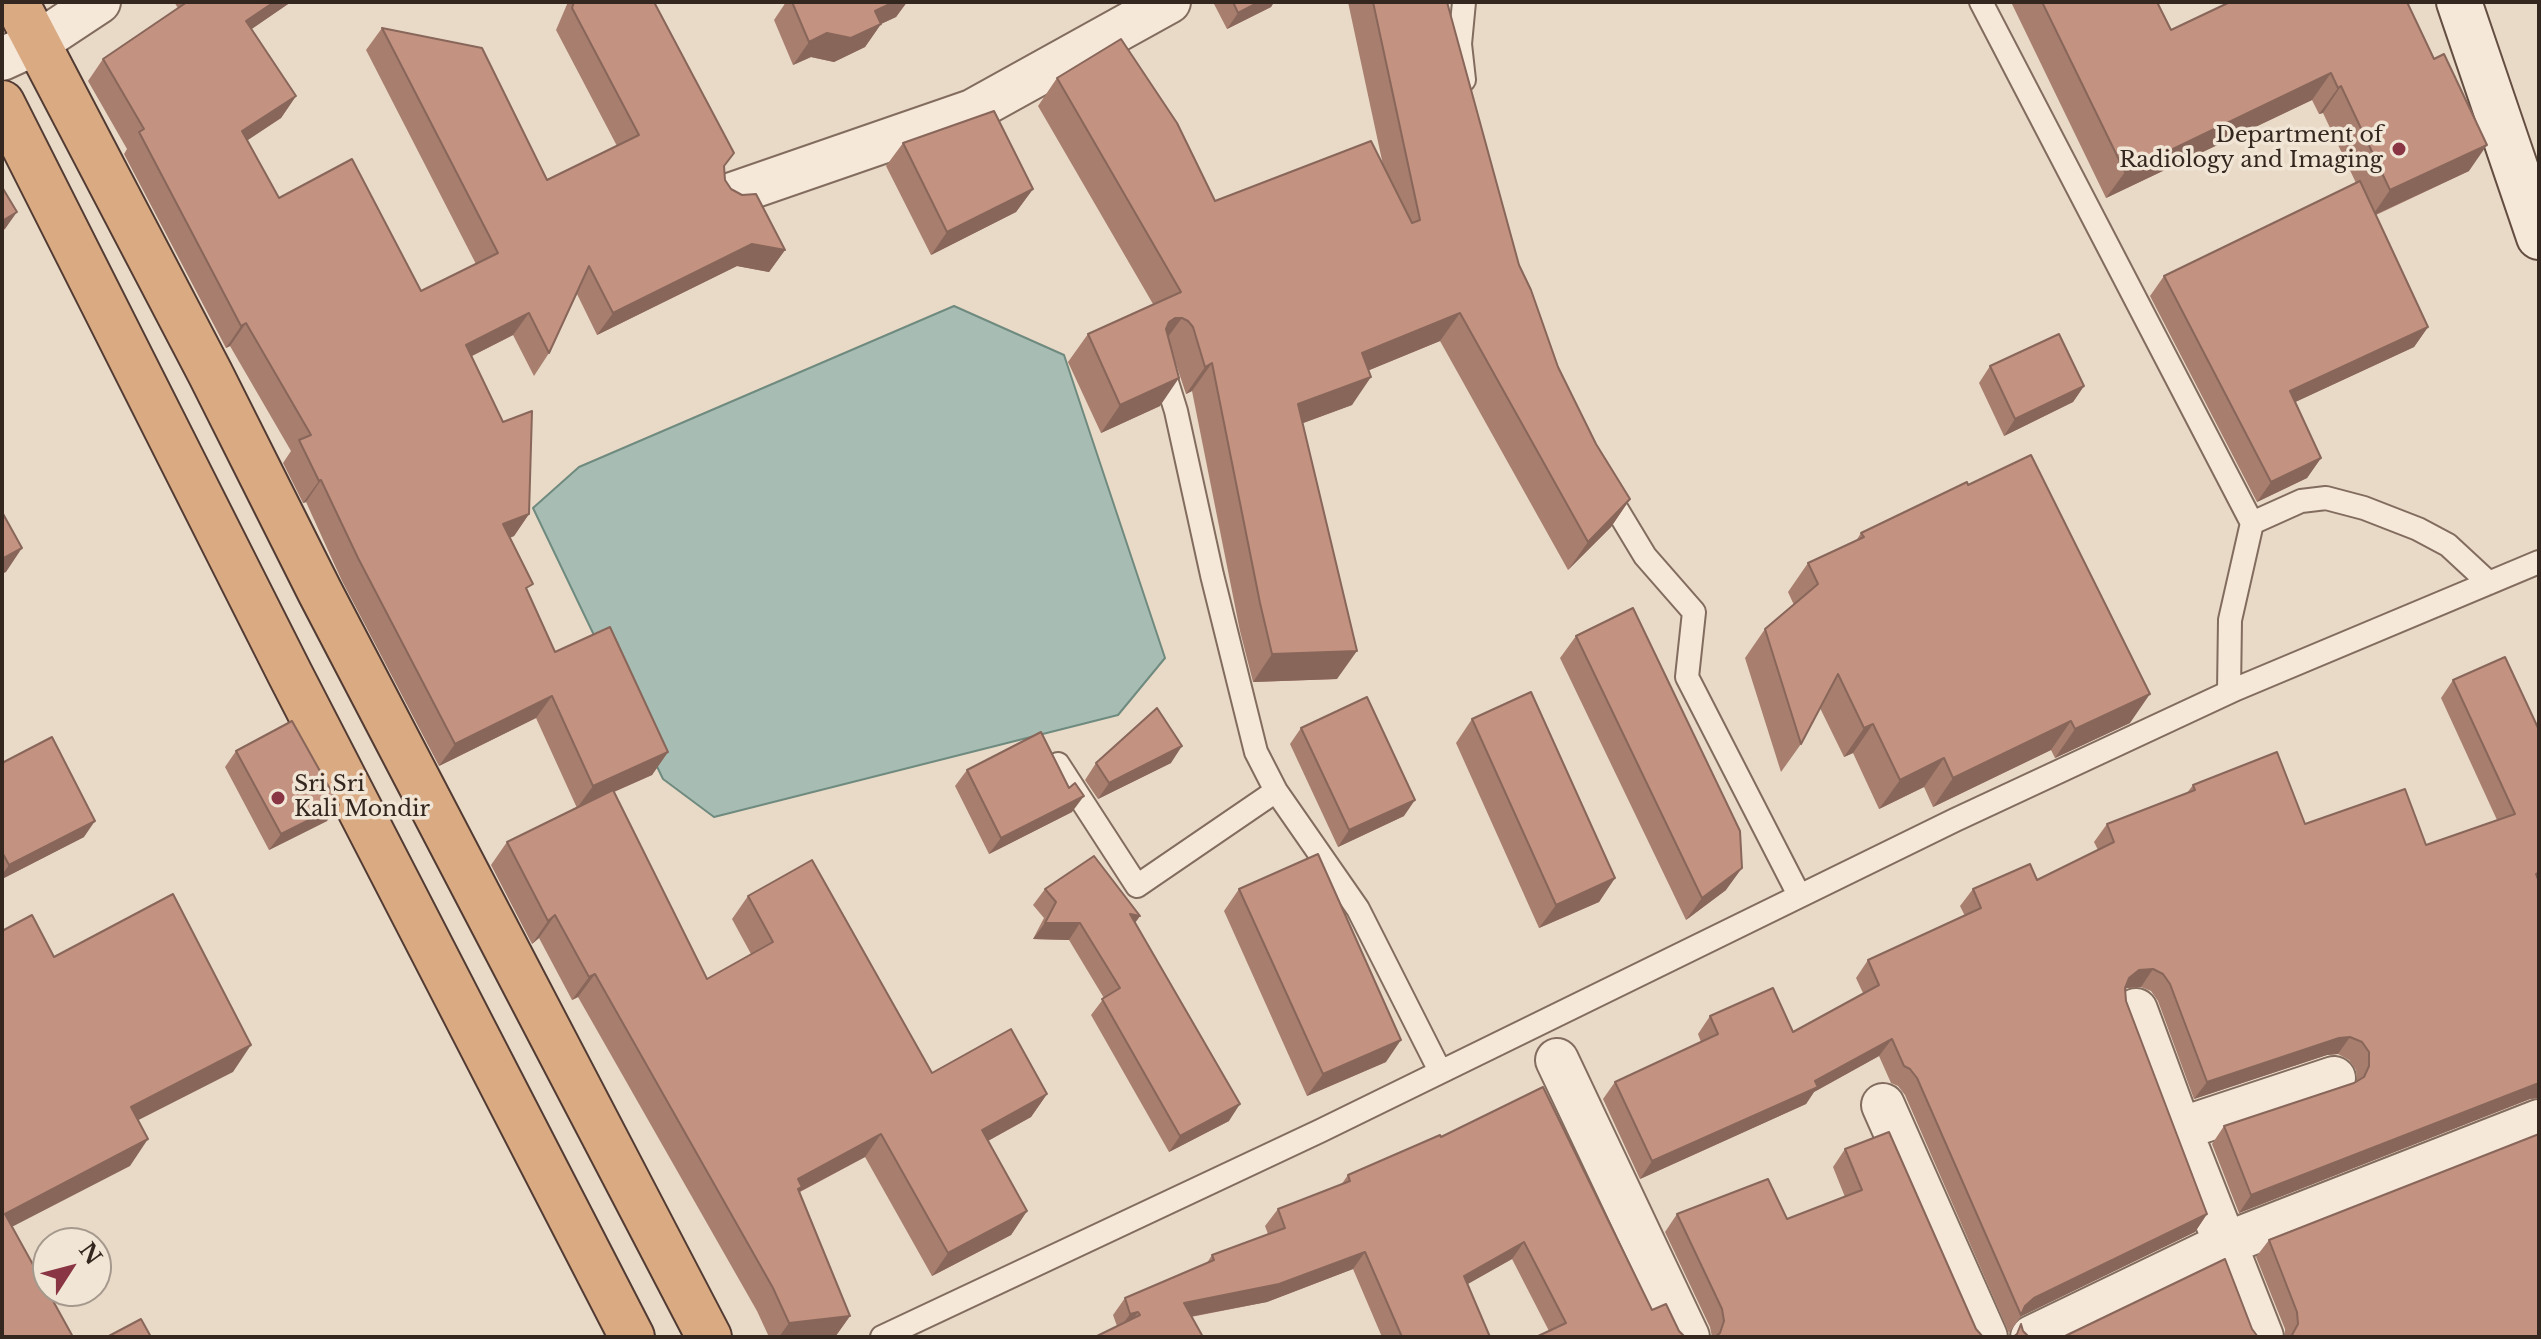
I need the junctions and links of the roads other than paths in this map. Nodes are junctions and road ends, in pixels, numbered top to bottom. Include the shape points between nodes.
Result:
1 (16, 2) edge
2 (99, 2) edge
3 (1169, 2) edge
4 (1464, 2) edge
5 (1981, 2) edge
6 (2459, 2) edge
7 (2485, 2) edge
8 (19, 51) edge
9 (2, 103) edge
10 (1467, 105) edge
11 (2539, 160) edge
12 (732, 194) edge
13 (2539, 237) edge
14 (1160, 359) edge
15 (1589, 465) edge
16 (2252, 523) junction
17 (2539, 562) edge
18 (2489, 583) junction
19 (2229, 691) junction
20 (1058, 764) edge
21 (1276, 791) junction
22 (1799, 895) junction
23 (2136, 1010) dead end
24 (1557, 1060) dead end
25 (1440, 1071) junction
26 (2334, 1078) dead end
27 (1883, 1105) dead end
28 (2539, 1121) edge
29 (2180, 1129) junction
30 (2227, 1243) junction
31 (632, 1337) edge
32 (709, 1337) edge
33 (882, 1337) edge
34 (1688, 1337) edge
35 (1986, 1337) edge
36 (2032, 1337) edge
37 (2262, 1337) edge

1 - 8 highway
2 - 8 street
3 - 12 street via 972,111
4 - 10 lane via 1460,44
5 - 16 lane
6 - 13 main road
7 - 11 main road
8 - 32 highway
9 - 31 highway
14 - 21 lane via 1256,752
15 - 22 lane via 1645,556 1694,612 1687,677
16 - 18 lane via 2301,501 2326,498 2418,529 2448,545
16 - 19 lane via 2230,620
17 - 18 lane
18 - 19 lane
19 - 22 lane
20 - 21 lane via 1137,886
21 - 25 lane via 1358,909
22 - 25 lane
23 - 29 street
24 - 34 street
25 - 33 lane
26 - 29 street
27 - 35 street
28 - 30 street
29 - 30 street
30 - 36 street
30 - 37 street

